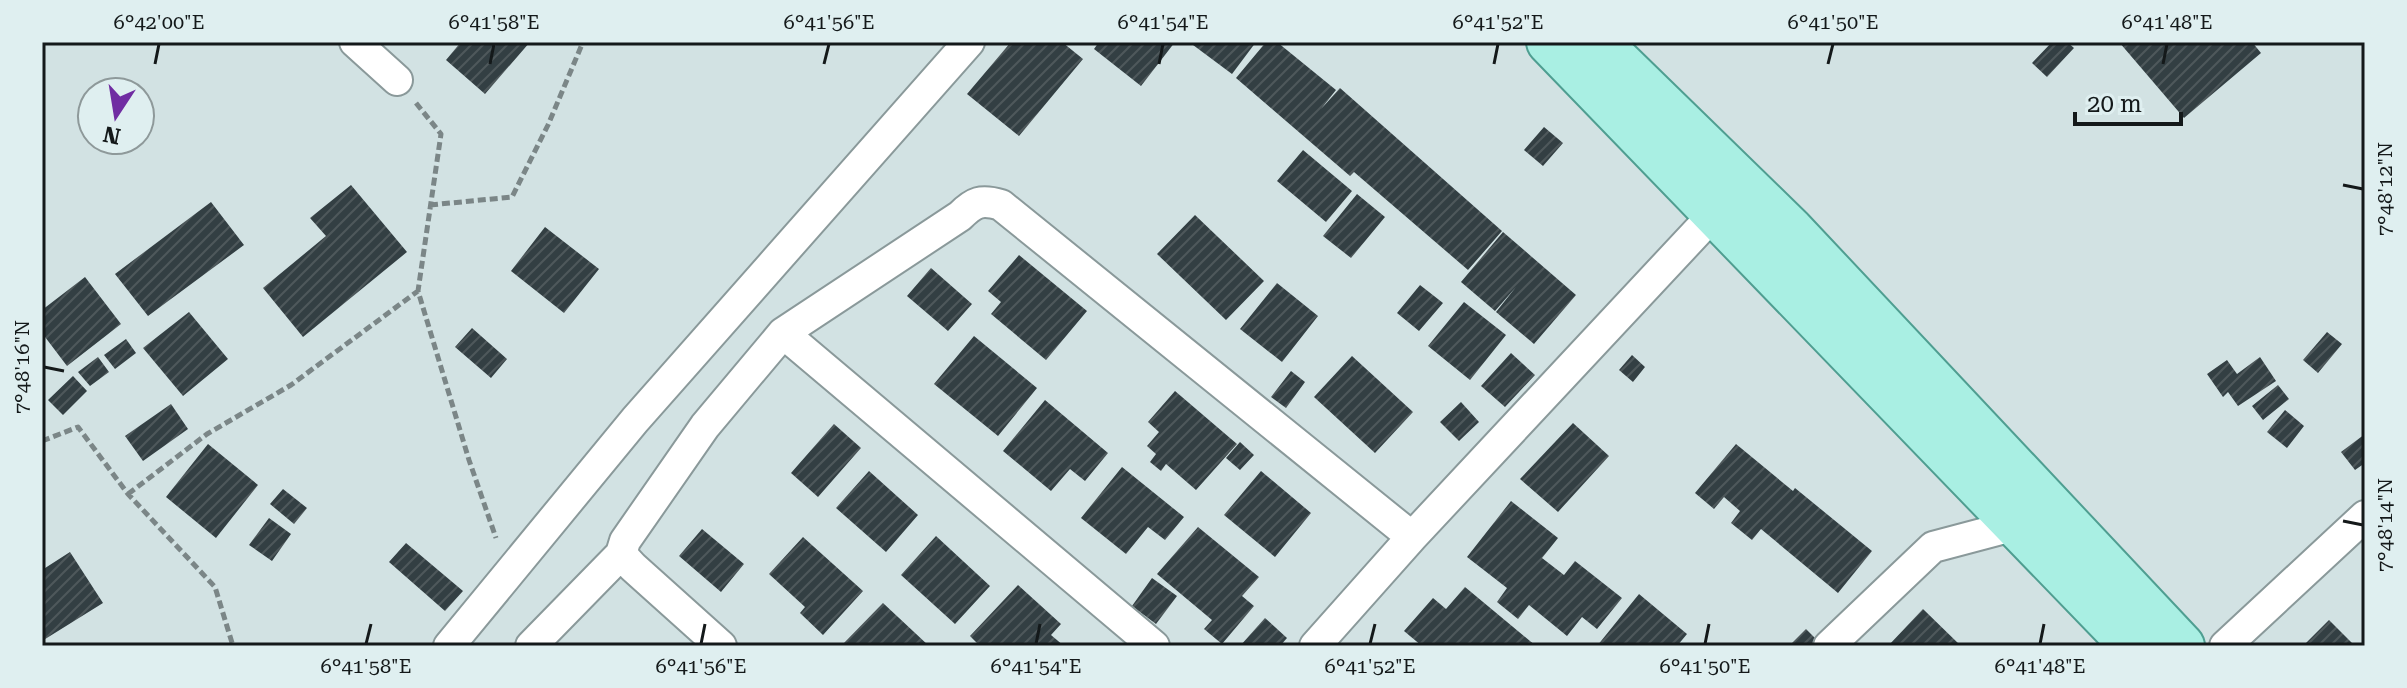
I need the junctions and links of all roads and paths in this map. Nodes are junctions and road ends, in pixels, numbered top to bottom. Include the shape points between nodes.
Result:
1 (355, 42) edge
2 (583, 42) edge
3 (969, 42) edge
4 (1549, 42) edge
5 (1598, 42) edge
6 (397, 80) joint
7 (1728, 198) junction
8 (430, 205) junction
9 (418, 291) junction
10 (783, 333) junction
11 (42, 441) edge
12 (128, 494) junction
13 (2365, 516) edge
14 (2016, 525) junction
15 (1412, 537) junction
16 (621, 554) junction
17 (509, 573) junction
18 (233, 646) edge
19 (449, 646) edge
20 (531, 646) edge
21 (721, 646) edge
22 (1154, 646) edge
23 (1315, 646) edge
24 (1829, 646) edge
25 (2133, 646) edge
26 (2182, 646) edge
27 (2225, 646) edge

1 - 6 street
2 - 8 path via 512,197
3 - 17 street via 635,420
4 - 7 main road
5 - 7 main road
6 - 8 path via 441,134
7 - 14 main road
7 - 15 street
7 - 26 main road via 1791,230
8 - 9 path
9 - 12 path via 291,385 207,434
9 - 17 path
10 - 15 street via 973,203 986,200 1001,205
10 - 16 street via 705,426
10 - 22 street
11 - 12 path via 78,427
12 - 18 path via 215,587
13 - 27 street
14 - 24 street via 1933,547
14 - 25 main road
15 - 23 street
16 - 20 street
16 - 21 street
17 - 19 street

